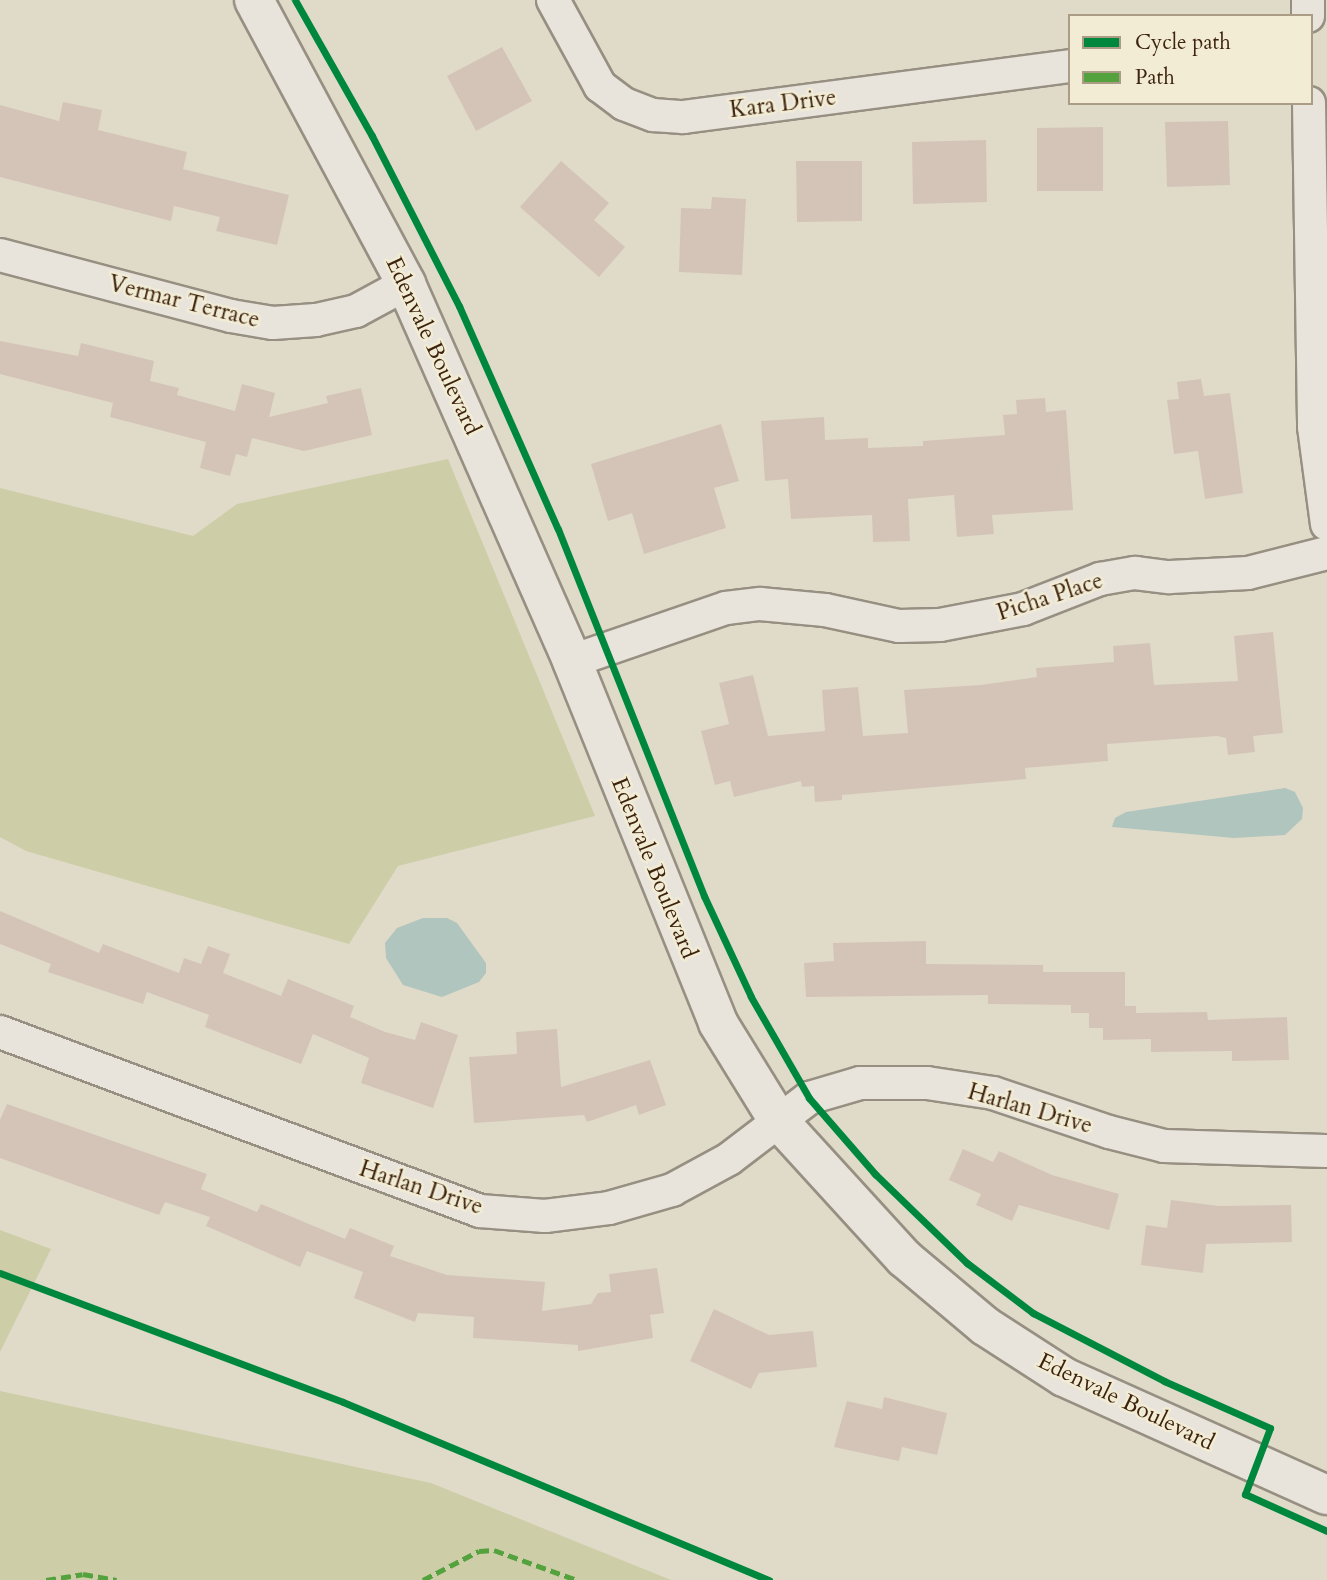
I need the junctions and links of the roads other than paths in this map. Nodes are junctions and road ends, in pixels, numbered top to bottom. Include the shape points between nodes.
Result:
1 (254, 0) edge
2 (553, 0) edge
3 (1068, 66) edge
4 (1309, 105) edge
5 (0, 255) edge
6 (406, 284) junction
7 (1327, 524) edge
8 (1327, 553) edge
9 (572, 661) junction
10 (0, 1032) edge
11 (778, 1120) junction
12 (1327, 1151) edge
13 (1327, 1495) edge

1 - 6 street, Edenvale Boulevard
2 - 3 street, Kara Drive via 600,86 651,124
4 - 7 street via 1314,427
5 - 6 street, Vermar Terrace via 273,323 316,320 356,310
6 - 9 street, Edenvale Boulevard
8 - 9 street, Picha Place via 1248,573 1170,577 1135,573 1100,579 1023,609 940,625 900,626 825,610 760,604 726,608
9 - 11 street, Edenvale Boulevard via 718,1023
10 - 11 street, Harlan Drive via 480,1211 545,1216 609,1208 672,1190 729,1158
11 - 12 street, Harlan Drive via 833,1088 860,1083 927,1083 993,1093 1164,1146
11 - 13 street, Edenvale Boulevard via 904,1258 985,1326 1064,1377

